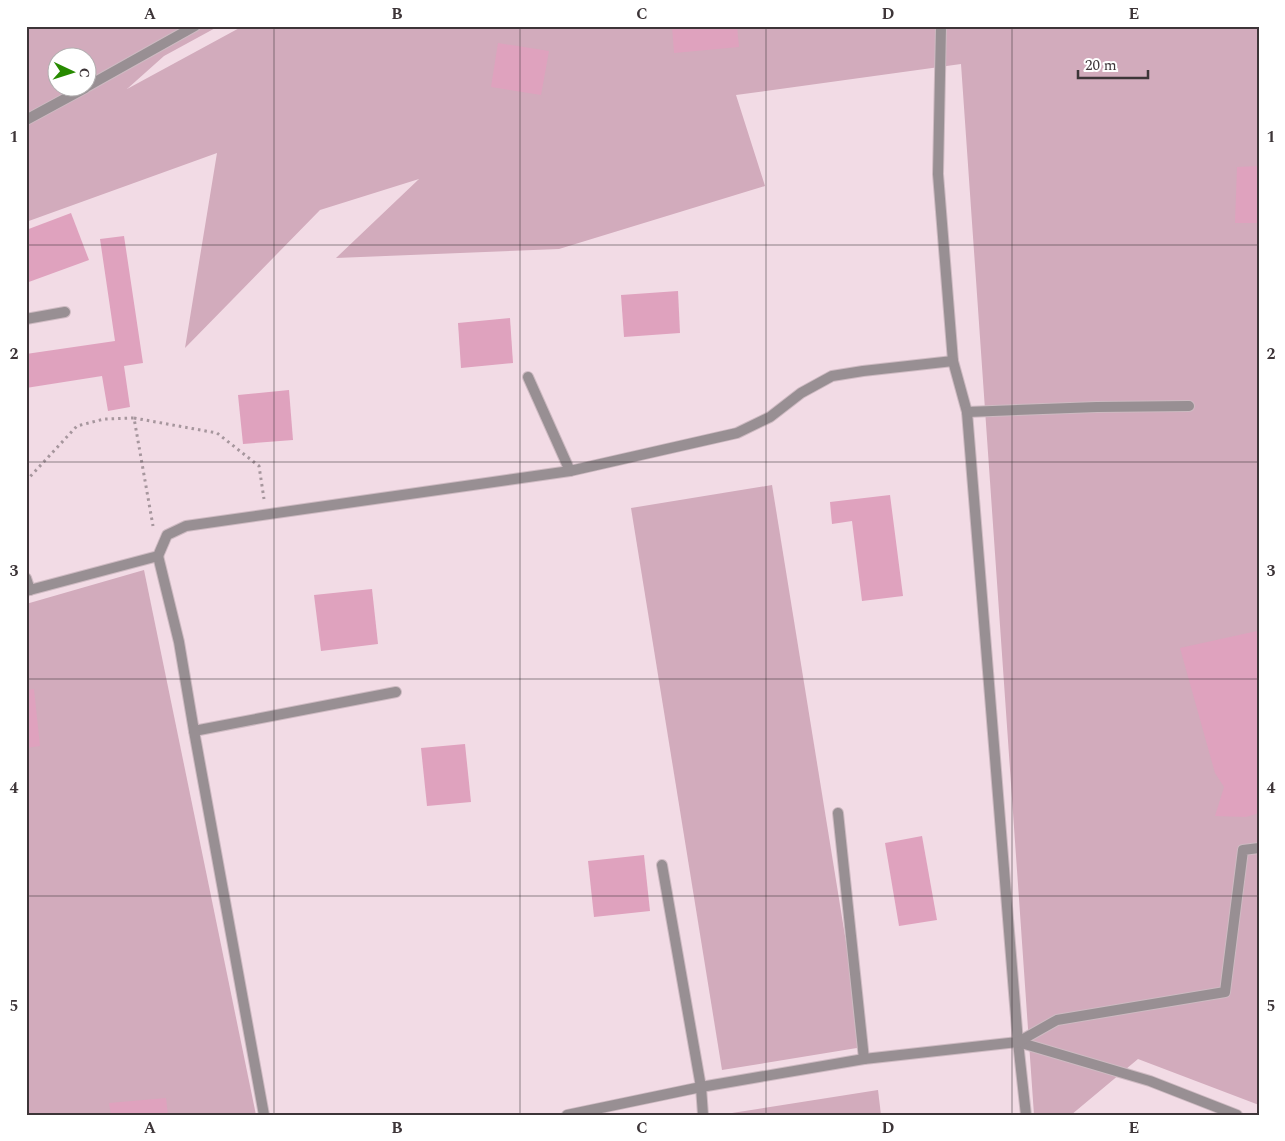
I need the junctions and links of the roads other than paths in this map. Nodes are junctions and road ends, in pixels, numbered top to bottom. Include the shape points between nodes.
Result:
1 (195, 26) edge
2 (941, 26) edge
3 (98, 80) edge
4 (66, 98) edge
5 (26, 120) edge
6 (65, 312) dead end
7 (26, 319) edge
8 (953, 361) junction
9 (528, 377) dead end
10 (1188, 406) dead end
11 (967, 412) junction
12 (570, 471) junction
13 (158, 556) junction
14 (26, 578) edge
15 (28, 590) edge
16 (396, 692) dead end
17 (194, 731) junction
18 (838, 813) dead end
19 (1259, 848) edge
20 (662, 865) dead end
21 (1018, 1042) junction
22 (864, 1059) junction
23 (701, 1087) junction
24 (264, 1115) edge
25 (567, 1115) edge
26 (703, 1115) edge
27 (1026, 1115) edge
28 (1237, 1115) edge

1 - 3 street
2 - 8 street via 938,174
4 - 5 street
6 - 7 street
8 - 11 street
8 - 12 street via 832,376 801,393 770,417 737,433
9 - 12 street
10 - 11 street
11 - 21 street
12 - 13 street via 186,526 167,535
13 - 15 street
13 - 17 street
14 - 15 street
16 - 17 street
17 - 24 street
18 - 22 street
19 - 21 street via 1243,850 1225,992 1057,1020
20 - 23 street
21 - 22 street
21 - 27 street
21 - 28 street via 1150,1081
22 - 23 street
23 - 25 street
23 - 26 street

